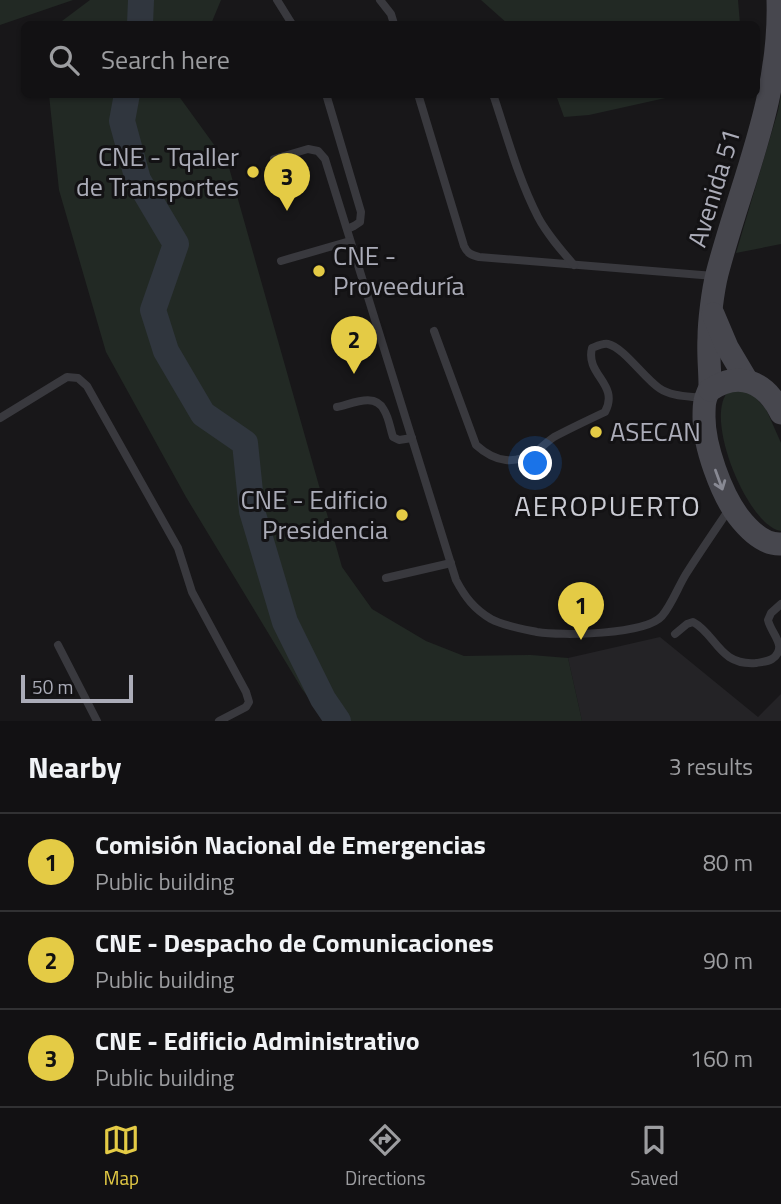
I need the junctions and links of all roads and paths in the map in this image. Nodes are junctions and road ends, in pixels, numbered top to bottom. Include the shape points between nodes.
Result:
1 (277, 0) edge
2 (380, 0) edge
3 (778, 0) edge
4 (290, 21) edge
5 (393, 21) edge
6 (327, 98) edge
7 (419, 98) edge
8 (494, 98) edge
9 (274, 159) dead end
10 (346, 229) junction
11 (350, 241) junction
12 (281, 261) dead end
13 (573, 265) junction
14 (716, 276) junction
15 (712, 310) junction
16 (434, 331) dead end
17 (746, 379) junction
18 (708, 394) junction
19 (337, 407) dead end
20 (781, 413) edge
21 (0, 418) edge
22 (412, 438) junction
23 (731, 506) junction
24 (781, 544) edge
25 (451, 563) junction
26 (386, 578) dead end
27 (781, 604) edge
28 (675, 634) dead end
29 (58, 645) dead end
30 (97, 721) edge
31 (219, 721) edge

1 - 4 lane
2 - 5 lane
3 - 14 main road, Avenida 51 via 779,36 767,112
6 - 10 lane via 361,212 360,222
7 - 13 lane via 467,251 478,257
8 - 13 lane via 539,218
9 - 10 lane via 308,149 318,151 325,159
10 - 11 lane
11 - 12 lane
11 - 22 lane
13 - 14 lane
14 - 15 main road, Avenida 51
15 - 17 main road, Avenida 51
15 - 18 main road, Avenida 51
16 - 18 lane via 476,445 498,458 523,459 605,412 608,390 590,356 592,348 599,345 619,350 646,378 670,394
17 - 18 main road via 720,383
17 - 20 main road, Avenida 51 via 764,390
18 -> 23 main road, Avenida 51 via 704,418 709,449
19 - 22 lane via 377,401 393,437
21 - 31 lane via 67,376 88,386 178,548 192,592 246,692 246,707
22 - 25 lane
23 - 24 main road, Avenida 51 via 765,541
23 - 25 lane via 662,616 640,627 569,634 493,620 465,597
25 - 26 lane
27 - 28 lane via 768,620 778,653 765,662 748,663 727,656 693,622
29 - 30 lane

